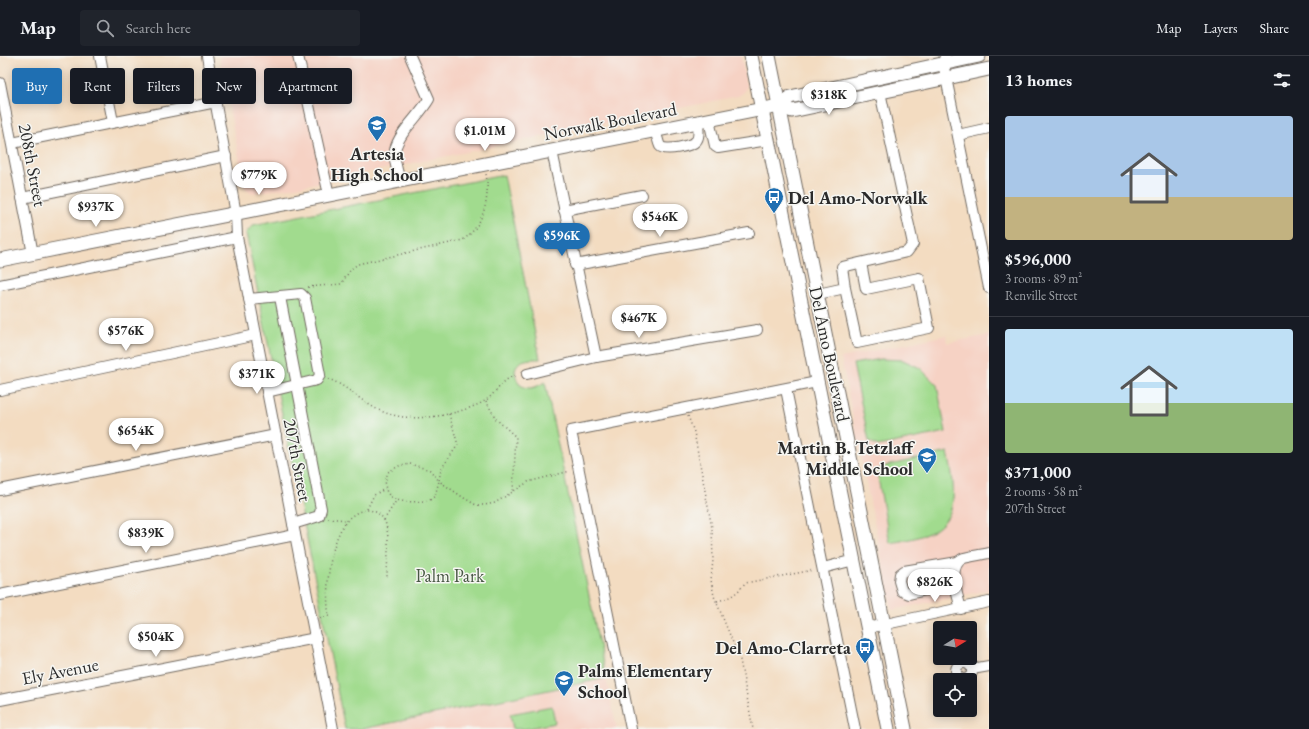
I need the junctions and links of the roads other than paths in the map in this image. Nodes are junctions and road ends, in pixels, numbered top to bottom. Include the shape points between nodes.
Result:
1 (100, 56) edge
2 (207, 56) edge
3 (298, 56) edge
4 (410, 56) edge
5 (751, 56) edge
6 (769, 56) edge
7 (979, 56) edge
8 (942, 58) edge
9 (209, 68) edge
10 (989, 69) edge
11 (946, 78) junction
12 (0, 83) edge
13 (880, 92) junction
14 (206, 104) edge
15 (216, 104) edge
16 (779, 106) junction
17 (762, 110) junction
18 (704, 121) junction
19 (113, 122) junction
20 (989, 128) edge
21 (655, 131) junction
22 (958, 135) junction
23 (768, 140) junction
24 (12, 143) junction
25 (552, 151) junction
26 (226, 156) junction
27 (400, 181) junction
28 (329, 195) junction
29 (642, 195) dead end
30 (22, 198) junction
31 (564, 210) junction
32 (236, 214) junction
33 (749, 233) dead end
34 (237, 237) junction
35 (33, 254) junction
36 (0, 260) edge
37 (861, 263) junction
38 (575, 265) junction
39 (0, 284) edge
40 (846, 288) junction
41 (989, 288) edge
42 (818, 294) junction
43 (280, 297) junction
44 (249, 299) junction
45 (756, 330) dead end
46 (256, 336) junction
47 (596, 357) junction
48 (527, 374) road end
49 (835, 378) junction
50 (817, 382) junction
51 (296, 385) junction
52 (786, 389) junction
53 (0, 390) edge
54 (267, 392) junction
55 (276, 435) junction
56 (0, 490) edge
57 (293, 524) junction
58 (295, 535) junction
59 (989, 554) edge
60 (854, 560) junction
61 (958, 562) junction
62 (823, 568) junction
63 (956, 583) junction
64 (0, 595) edge
65 (989, 602) edge
66 (961, 609) junction
67 (884, 624) junction
68 (867, 628) junction
69 (316, 638) junction
70 (989, 666) edge
71 (972, 670) dead end
72 (0, 700) edge
73 (333, 729) edge
74 (631, 729) edge
75 (855, 729) edge
76 (888, 729) edge
77 (905, 729) edge

1 - 19 street
2 - 9 street, 207th Street
3 - 28 street
4 - 27 street via 429,99 422,112 409,125 395,151
5 - 17 main road, Del Amo Boulevard
6 - 16 main road, Del Amo Boulevard
7 - 8 main road, Norwalk Boulevard
8 - 11 street
8 - 16 main road, Norwalk Boulevard via 790,97
10 - 11 main road, Norwalk Boulevard
11 - 13 main road, Norwalk Boulevard
11 - 22 street
12 - 24 street, 208th Street
13 - 16 main road, Norwalk Boulevard via 792,111
13 - 37 street via 913,244 907,252
14 - 19 street
15 - 26 street, 207th Street
16 - 17 main road, Norwalk Boulevard
16 - 42 main road, Del Amo Boulevard
17 - 18 main road, Norwalk Boulevard
17 - 23 main road, Del Amo Boulevard
18 - 21 main road, Norwalk Boulevard
18 - 21 street via 696,142 690,145 664,148 660,145
18 - 23 street via 718,148
19 - 24 street
20 - 22 street
21 - 25 main road, Norwalk Boulevard
22 - 41 street
23 - 50 main road, Del Amo Boulevard
24 - 30 street, 208th Street
25 - 27 main road, Norwalk Boulevard
25 - 31 street
26 - 30 street
26 - 32 street, 207th Street
27 - 28 main road, Norwalk Boulevard
28 - 32 main road, Norwalk Boulevard
29 - 31 street
30 - 35 street, 208th Street
31 - 38 street
32 - 34 street, 207th Street
32 - 35 main road, Norwalk Boulevard
33 - 38 street
34 - 39 street
34 - 44 street, 207th Street
35 - 36 main road, Norwalk Boulevard
37 - 40 street via 842,267
37 - 40 street via 866,289 919,278 929,328 857,343
38 - 47 street
40 - 42 street
42 - 49 main road, Del Amo Boulevard
43 - 44 street
43 - 51 street
43 - 51 street via 301,294 305,298 320,375 317,380
44 - 46 street, 207th Street
45 - 47 street
46 - 53 street
46 - 54 street, 207th Street
47 - 48 street
49 - 50 main road
49 - 67 main road, Del Amo Boulevard
50 - 52 street
50 - 60 main road, Del Amo Boulevard
51 - 54 street
51 - 57 street via 321,509 319,516
52 - 62 street
52 - 74 street via 571,431
54 - 55 street, 207th Street
55 - 56 street
55 - 57 street, 207th Street
57 - 58 street, 207th Street
58 - 64 street
58 - 69 street, 207th Street
59 - 61 street
60 - 62 street
60 - 68 main road, Del Amo Boulevard
61 - 63 street via 954,571
61 - 63 street via 904,571 900,574 899,581 902,591 909,594
62 - 75 street
63 - 66 street
65 - 66 street
66 - 67 street
67 - 68 street
67 - 77 main road, Del Amo Boulevard
68 - 76 main road, Del Amo Boulevard
69 - 72 street, Ely Avenue
69 - 73 street, 207th Street
70 - 71 street

